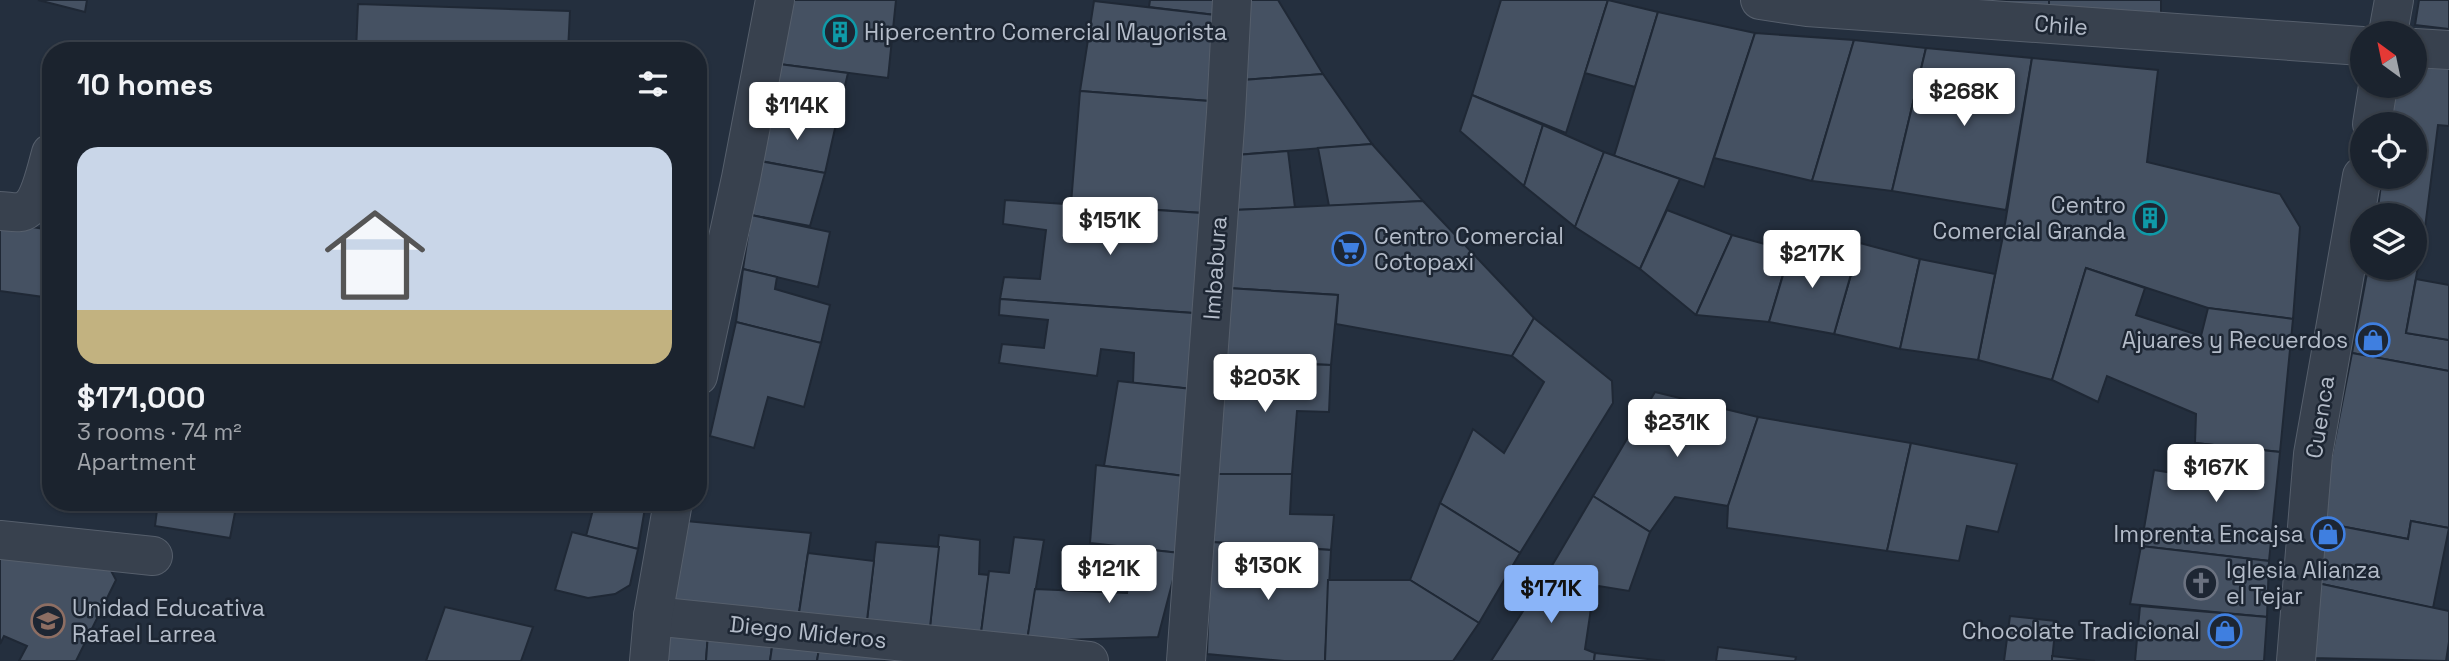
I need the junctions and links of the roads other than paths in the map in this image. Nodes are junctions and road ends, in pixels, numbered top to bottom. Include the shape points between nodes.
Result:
1 (775, 0) edge
2 (1232, 0) edge
3 (1760, 0) edge
4 (2395, 0) edge
5 (2391, 21) edge
6 (2350, 45) edge
7 (2427, 49) edge
8 (2449, 50) edge
9 (42, 186) edge
10 (2360, 189) edge
11 (0, 211) edge
12 (707, 335) edge
13 (671, 511) edge
14 (0, 540) edge
15 (153, 556) dead end
16 (653, 616) junction
17 (649, 661) edge
18 (1089, 661) edge
19 (1186, 661) edge
20 (2296, 661) edge

1 - 12 street
2 - 19 street, Imbabura
3 - 6 street, Chile
4 - 5 street
7 - 8 street
9 - 11 street via 27,209
10 - 20 street, Cuenca via 2313,454
13 - 16 street
14 - 15 street
16 - 17 street
16 - 18 street, Diego Mideros

